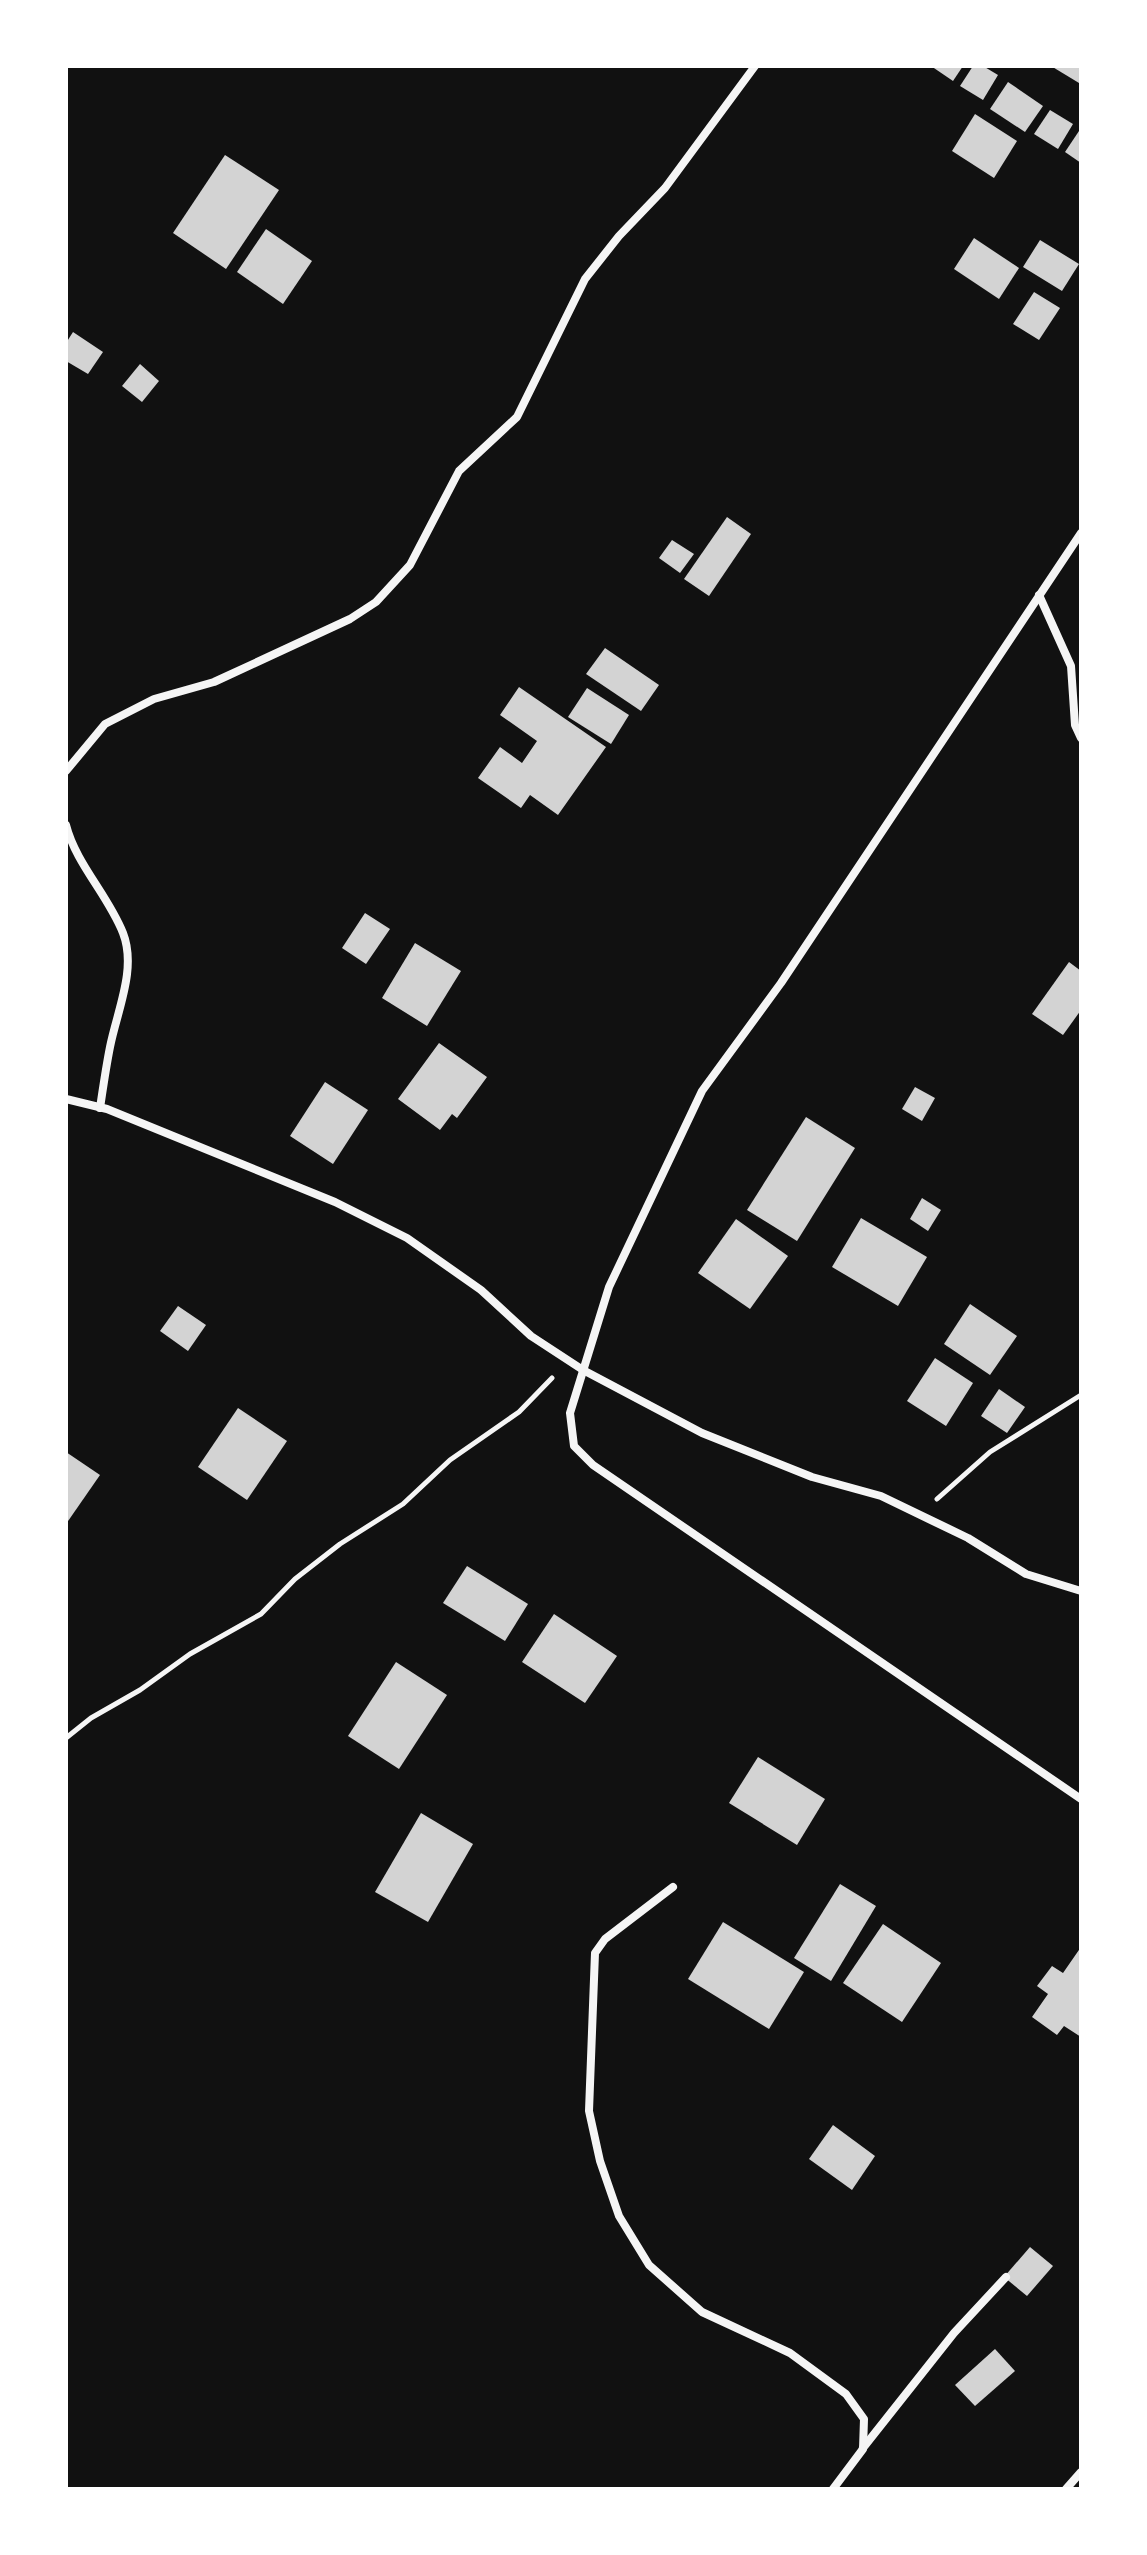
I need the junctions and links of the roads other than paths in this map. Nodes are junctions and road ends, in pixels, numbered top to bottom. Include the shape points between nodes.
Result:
1 (755, 66) edge
2 (1081, 533) edge
3 (1039, 595) junction
4 (1081, 738) edge
5 (66, 771) edge
6 (66, 825) edge
7 (66, 1099) edge
8 (100, 1108) junction
9 (583, 1370) junction
10 (1081, 1591) edge
11 (1081, 1799) edge
12 (673, 1887) dead end
13 (1006, 2277) dead end
14 (863, 2449) junction
15 (1081, 2472) edge
16 (833, 2489) edge
17 (1066, 2489) edge

1 - 5 street via 665,188 585,279 517,417 459,471 410,565 376,602 214,682 154,699 105,724
2 - 3 street
3 - 4 street via 1071,666 1075,725
3 - 9 street via 781,983 702,1091 609,1287
6 - 8 street via 71,845 124,936 127,984
7 - 8 street
8 - 9 street via 335,1202 407,1238
9 - 10 street via 702,1433 812,1477 881,1496 968,1538 1026,1574
9 - 11 street via 570,1413 574,1446 593,1465
12 - 14 street via 605,1939 595,1953 589,2111 600,2161 619,2216 649,2265 702,2312 790,2353 846,2394 864,2419
13 - 14 street
14 - 16 street
15 - 17 street

